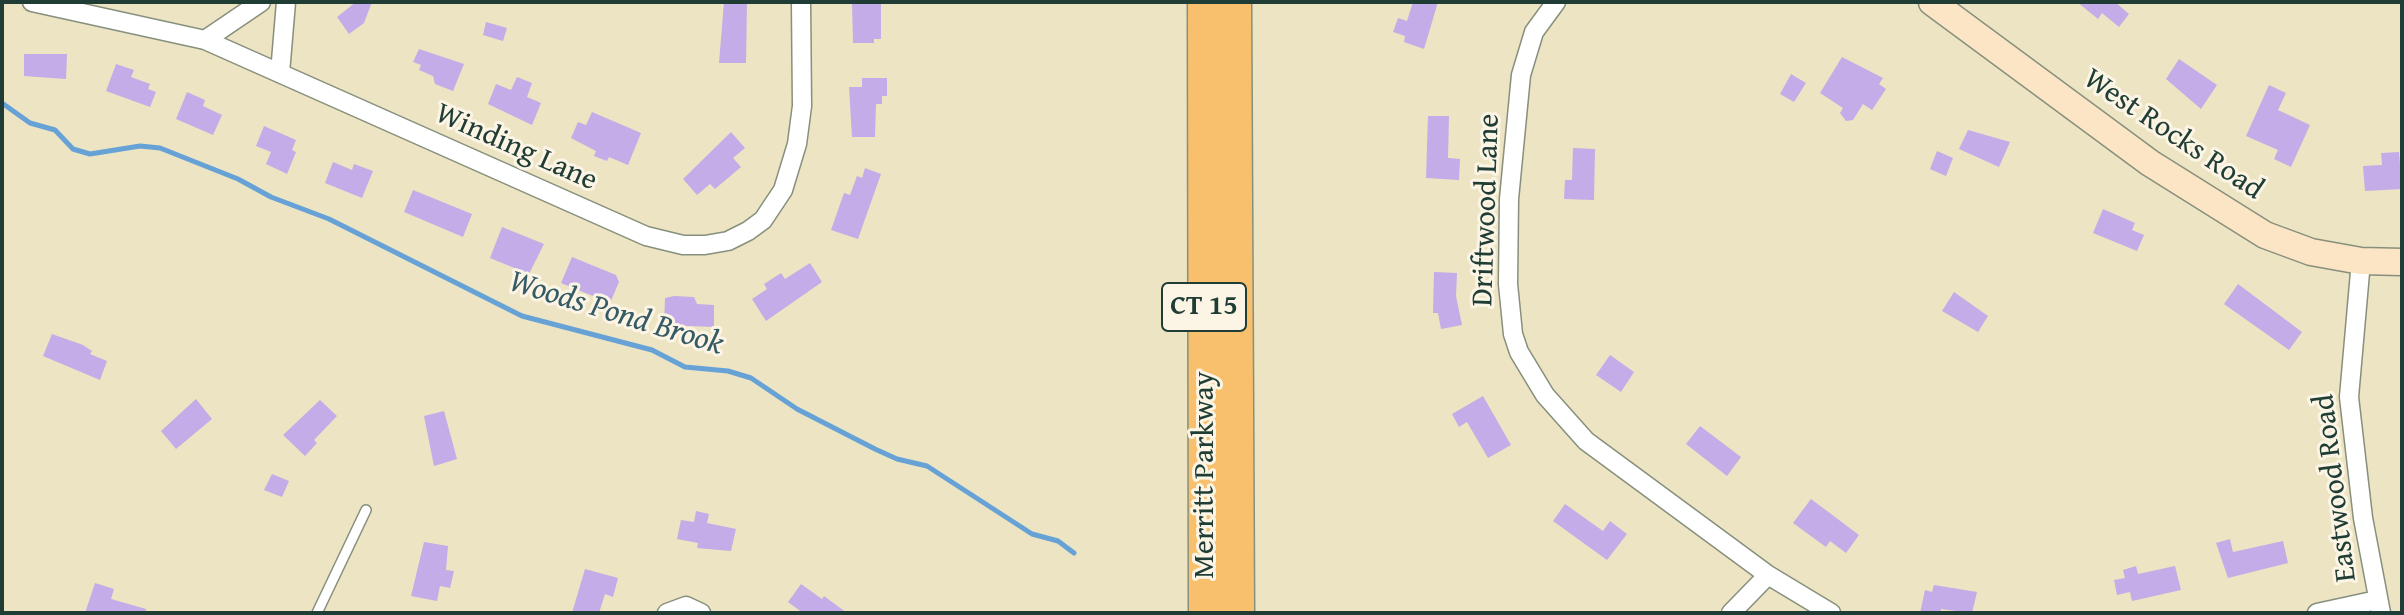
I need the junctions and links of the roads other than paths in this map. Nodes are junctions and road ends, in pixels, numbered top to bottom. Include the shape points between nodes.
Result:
1 (32, 2) edge
2 (261, 2) edge
3 (286, 2) edge
4 (801, 2) edge
5 (1205, 2) edge
6 (1234, 2) edge
7 (1556, 2) edge
8 (1932, 2) edge
9 (205, 40) junction
10 (280, 73) junction
11 (2361, 261) junction
12 (2402, 262) edge
13 (366, 510) dead end
14 (1768, 575) junction
15 (2379, 606) edge
16 (317, 613) edge
17 (667, 613) edge
18 (701, 613) edge
19 (1206, 613) edge
20 (1237, 613) edge
21 (1731, 613) edge
22 (1831, 613) edge
23 (2317, 613) edge

1 - 9 street, Winding Lane
2 - 9 street
3 - 10 street
4 - 10 street, Winding Lane via 802,106 787,181 763,220 728,241 705,245 646,236
5 - 19 highway, Merritt Parkway / CT 15
6 - 20 highway, Merritt Parkway / CT 15
7 - 14 street, Driftwood Lane via 1534,32 1521,75 1508,269 1519,352 1545,395 1586,441
8 - 11 main road, West Rocks Road via 2150,163 2249,226 2311,252
9 - 10 street, Winding Lane
11 - 12 main road, West Rocks Road
11 - 15 street, Eastwood Road via 2349,397
13 - 16 lane
14 - 21 street
14 - 22 street, Driftwood Lane
15 - 23 street
17 - 18 street via 686,606

